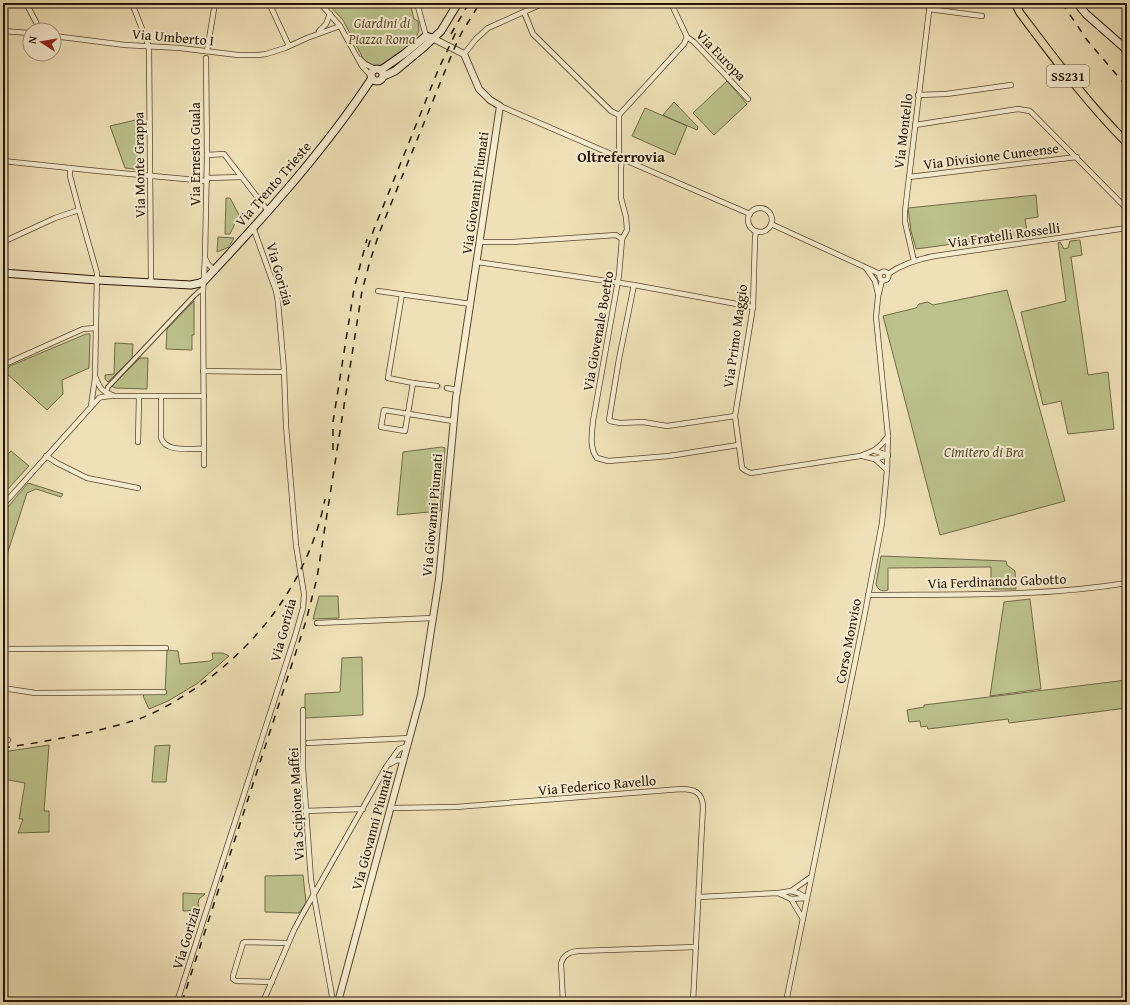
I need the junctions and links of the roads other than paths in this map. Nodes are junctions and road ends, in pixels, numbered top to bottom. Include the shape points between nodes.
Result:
1 (26, 3) edge
2 (132, 3) edge
3 (215, 3) edge
4 (269, 3) edge
5 (320, 3) edge
6 (416, 3) edge
7 (458, 3) edge
8 (544, 3) edge
9 (671, 3) edge
10 (930, 3) edge
11 (1015, 3) edge
12 (1077, 3) edge
13 (929, 9) junction
14 (524, 12) junction
15 (330, 14) junction
16 (982, 16) dead end
17 (36, 22) edge
18 (340, 26) junction
19 (3, 31) edge
20 (22, 32) edge
21 (314, 35) junction
22 (62, 37) edge
23 (429, 37) junction
24 (687, 37) junction
25 (149, 46) junction
26 (289, 46) junction
27 (445, 46) junction
28 (424, 48) junction
29 (1127, 50) edge
30 (207, 51) junction
31 (464, 54) junction
32 (357, 57) junction
33 (206, 58) joint
34 (380, 71) junction
35 (374, 79) junction
36 (1011, 85) dead end
37 (918, 95) junction
38 (748, 99) dead end
39 (500, 106) junction
40 (619, 115) junction
41 (915, 124) junction
42 (1127, 144) edge
43 (207, 155) junction
44 (1077, 157) junction
45 (621, 159) junction
46 (3, 161) edge
47 (70, 168) junction
48 (150, 176) junction
49 (909, 176) junction
50 (241, 177) junction
51 (207, 180) junction
52 (1127, 209) edge
53 (79, 210) junction
54 (268, 211) junction
55 (750, 214) junction
56 (771, 224) junction
57 (253, 227) junction
58 (1127, 228) edge
59 (756, 231) junction
60 (622, 239) junction
61 (3, 242) edge
62 (480, 242) junction
63 (205, 258) junction
64 (914, 260) junction
65 (477, 262) junction
66 (865, 267) junction
67 (214, 270) junction
68 (3, 273) edge
69 (880, 274) junction
70 (888, 274) junction
71 (97, 280) junction
72 (882, 280) junction
73 (617, 282) junction
74 (151, 283) junction
75 (204, 284) junction
76 (634, 285) junction
77 (378, 290) dead end
78 (402, 294) junction
79 (878, 297) junction
80 (471, 304) junction
81 (753, 307) junction
82 (96, 328) junction
83 (3, 365) edge
84 (203, 371) junction
85 (284, 372) junction
86 (95, 376) junction
87 (413, 382) junction
88 (437, 386) tunnel mouth
89 (447, 388) tunnel mouth
90 (457, 390) junction
91 (106, 393) junction
92 (115, 396) junction
93 (139, 396) junction
94 (161, 396) junction
95 (204, 396) junction
96 (90, 408) junction
97 (408, 414) junction
98 (735, 416) junction
99 (453, 421) junction
100 (888, 436) junction
101 (138, 442) dead end
102 (738, 445) junction
103 (204, 449) junction
104 (875, 451) junction
105 (888, 455) junction
106 (46, 456) junction
107 (860, 456) junction
108 (875, 459) junction
109 (204, 465) dead end
110 (887, 470) junction
111 (138, 488) dead end
112 (3, 505) edge
113 (1127, 583) edge
114 (868, 595) junction
115 (433, 618) junction
116 (317, 623) dead end
117 (166, 648) dead end
118 (3, 649) edge
119 (3, 688) edge
120 (164, 692) dead end
121 (303, 710) dead end
122 (410, 738) junction
123 (308, 743) dead end
124 (408, 746) junction
125 (404, 761) junction
126 (388, 765) junction
127 (391, 808) junction
128 (363, 809) junction
129 (305, 811) junction
130 (811, 877) junction
131 (791, 891) junction
132 (778, 893) junction
133 (313, 897) junction
134 (699, 897) junction
135 (791, 898) junction
136 (807, 898) junction
137 (803, 919) junction
138 (288, 943) junction
139 (696, 947) junction
140 (272, 982) junction
141 (177, 1002) edge
142 (263, 1002) edge
143 (338, 1002) edge
144 (563, 1002) edge
145 (693, 1002) edge
146 (786, 1002) edge

1 - 17 street
2 - 25 street
3 - 30 street
4 - 26 street
5 - 15 street
6 - 23 street
7 - 23 main road via 441,31
8 - 14 street
9 - 24 street, Via Europa
10 - 13 street, Via Montello
11 - 42 main road, SS231 via 1075,85
12 - 29 main road
13 - 16 street
13 - 37 street, Via Montello
14 - 31 street via 483,31
14 - 40 street via 533,34 611,111
15 - 18 street
15 - 21 street via 324,28
18 - 21 street, Via Umberto I
18 - 32 street
19 - 20 street
21 - 26 street, Via Umberto I
22 - 25 street, Via Umberto I
23 - 27 street
23 - 28 main road
23 - 34 main road
24 - 38 street, Via Europa
24 - 40 street via 684,44
25 - 30 street, Via Umberto I
25 - 48 street, Via Monte Grappa
26 - 30 street, Via Umberto I via 258,55
27 - 28 street via 433,45
27 - 31 street
28 - 34 main road via 395,71
30 - 33 street, Via Ernesto Guala
31 - 39 street via 479,88
32 - 34 street
32 - 35 street
33 - 43 street, Via Ernesto Guala
34 - 35 main road via 371,73
34 - 35 main road via 381,80
35 - 54 main road, Via Trento Trieste
36 - 37 street
37 - 41 street, Via Montello
39 - 45 street
39 - 62 street, Via Giovanni Piumati
40 - 45 street, Via Giovenale Boetto
41 - 44 street via 1025,109 1034,114
41 - 49 street, Via Montello
43 - 50 street via 224,154
43 - 51 street, Via Ernesto Guala
44 - 49 street, Via Divisione Cuneense
44 - 52 street
45 - 55 street
45 - 60 street, Via Giovenale Boetto via 621,198 627,230
46 - 47 street
47 - 48 street
47 - 53 street
48 - 51 street
48 - 74 street, Via Monte Grappa
49 - 64 street, Via Montello via 905,222
50 - 51 street
50 - 54 street
51 - 63 street, Via Ernesto Guala
53 - 61 street
53 - 71 street
54 - 57 main road, Via Trento Trieste
55 - 56 street via 757,208 765,209 771,217
55 - 59 street via 749,222
56 - 59 street via 763,231
56 - 66 street
57 - 67 main road, Via Trento Trieste
57 - 85 street, Via Gorizia via 276,291
58 - 64 street, Via Fratelli Rosselli
59 - 81 street, Via Primo Maggio
60 - 62 street via 616,235
60 - 73 street, Via Giovenale Boetto
62 - 65 street, Via Giovanni Piumati
63 - 67 street
63 - 75 street, Via Ernesto Guala
64 - 70 street, Via Fratelli Rosselli
65 - 73 street
65 - 80 street, Via Giovanni Piumati
66 - 69 street
66 - 79 street via 875,281
67 - 75 main road, Via Trento Trieste
68 - 71 main road
69 - 70 street
69 - 72 street
70 - 72 street via 888,279
71 - 74 main road
71 - 82 street
72 - 79 street, Corso Monviso
73 - 76 street
73 - 102 street, Via Giovenale Boetto via 593,421 593,451 597,458 603,460 669,456
74 - 75 main road
75 - 84 street, Via Ernesto Guala
75 - 91 street via 108,387
76 - 81 street
76 - 98 street via 609,420 667,426
77 - 78 street
78 - 80 street
78 - 87 street via 388,378
79 - 100 street, Corso Monviso via 876,317
80 - 90 street, Via Giovanni Piumati
81 - 98 street, Via Primo Maggio
82 - 83 street via 83,329
82 - 86 street
84 - 85 street
84 - 95 street, Via Ernesto Guala
85 - 141 street, Via Gorizia via 286,426 296,546 304,594 303,608
86 - 91 street via 99,387
86 - 96 street
87 - 88 street
87 - 97 street
89 - 90 street
90 - 99 street, Via Giovanni Piumati
91 - 92 street
92 - 93 street
92 - 96 street via 102,397
93 - 94 street
93 - 101 street
94 - 95 street
94 - 103 street via 162,442 174,448
95 - 103 street, Via Ernesto Guala
96 - 106 street
97 - 97 street via 384,410 381,427 405,431
97 - 99 street
98 - 102 street, Via Primo Maggio
99 - 115 street, Via Giovanni Piumati via 440,572
100 - 104 street
100 - 105 street, Corso Monviso
102 - 107 street, Via Primo Maggio via 742,468 751,472
103 - 109 street, Via Ernesto Guala
104 - 105 street
104 - 107 street, Via Primo Maggio
105 - 108 street, Via Primo Maggio
105 - 110 street, Corso Monviso
106 - 111 street via 87,478
106 - 112 street
107 - 108 street, Via Primo Maggio
108 - 110 street
110 - 114 street, Corso Monviso via 881,528
113 - 114 street, Via Ferdinando Gabotto via 1032,592
114 - 130 street, Corso Monviso
115 - 116 street
115 - 122 street, Via Giovanni Piumati via 421,695
117 - 118 street
119 - 120 street via 35,694
121 - 129 street, Via Scipione Maffei
122 - 123 street
122 - 124 street, Via Giovanni Piumati
124 - 125 street, Via Giovanni Piumati
124 - 126 street via 400,749
125 - 126 street via 396,760
125 - 127 street, Via Giovanni Piumati
126 - 128 street
127 - 134 street, Via Federico Ravello via 456,807 693,790 702,799 703,806
127 - 143 street, Via Giovanni Piumati
128 - 129 street
128 - 133 street
129 - 133 street, Via Scipione Maffei
130 - 131 street
130 - 136 street, Corso Monviso
131 - 132 street
131 - 136 street
132 - 134 street
132 - 135 street
133 - 138 street
133 - 143 street, Via Scipione Maffei via 330,990 332,997
134 - 139 street
135 - 136 street
135 - 137 street
136 - 137 street, Corso Monviso
137 - 146 street, Corso Monviso
138 - 140 street
138 - 140 street via 243,943 233,979
139 - 144 street via 570,952 562,959 561,964
139 - 145 street
140 - 142 street

